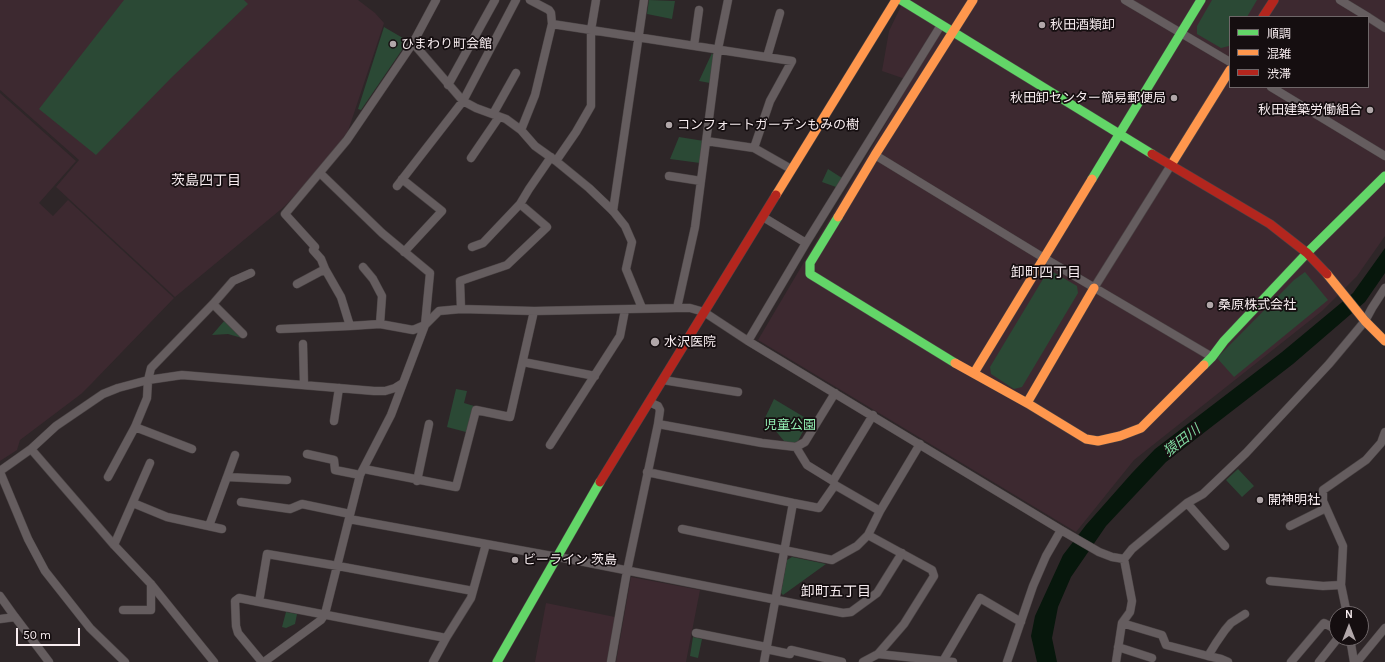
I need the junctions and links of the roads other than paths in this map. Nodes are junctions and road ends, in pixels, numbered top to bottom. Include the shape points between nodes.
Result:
1 (436, 0) edge
2 (495, 0) edge
3 (516, 0) edge
4 (530, 0) edge
5 (596, 0) edge
6 (644, 0) edge
7 (728, 0) edge
8 (896, 0) edge
9 (901, 0) edge
10 (973, 0) edge
11 (1125, 0) edge
12 (1201, 0) edge
13 (1274, 0) edge
14 (1340, 0) edge
15 (699, 10) dead end
16 (780, 13) dead end
17 (1264, 16) edge
18 (1366, 16) edge
19 (1369, 18) edge
20 (552, 24) junction
21 (941, 25) junction
22 (1385, 28) edge
23 (591, 30) junction
24 (953, 33) junction
25 (1180, 34) junction
26 (639, 38) junction
27 (413, 43) junction
28 (694, 46) junction
29 (718, 49) junction
30 (767, 57) junction
31 (1229, 61) edge
32 (1229, 72) edge
33 (516, 73) dead end
34 (448, 85) junction
35 (1273, 88) edge
36 (463, 101) junction
37 (496, 115) junction
38 (521, 130) junction
39 (1120, 134) junction
40 (706, 141) junction
41 (754, 148) junction
42 (875, 155) junction
43 (1385, 156) edge
44 (471, 158) dead end
45 (554, 159) junction
46 (1171, 165) junction
47 (791, 169) junction
48 (320, 173) junction
49 (669, 176) dead end
50 (1385, 176) edge
51 (402, 179) junction
52 (701, 181) junction
53 (397, 186) dead end
54 (520, 204) junction
55 (613, 210) junction
56 (763, 217) junction
57 (806, 243) junction
58 (472, 247) dead end
59 (404, 252) junction
60 (1307, 253) junction
61 (1044, 258) junction
62 (363, 267) dead end
63 (325, 270) junction
64 (251, 273) dead end
65 (297, 284) dead end
66 (1094, 288) junction
67 (1385, 288) edge
68 (213, 304) junction
69 (642, 308) junction
70 (677, 308) junction
71 (461, 309) junction
72 (625, 310) junction
73 (534, 311) junction
74 (704, 312) junction
75 (1365, 321) junction
76 (380, 324) junction
77 (426, 325) junction
78 (350, 326) junction
79 (280, 329) dead end
80 (243, 334) dead end
81 (748, 341) junction
82 (1385, 341) edge
83 (303, 344) dead end
84 (1212, 357) junction
85 (523, 362) junction
86 (974, 373) junction
87 (595, 376) junction
88 (148, 380) junction
89 (663, 380) junction
90 (403, 383) junction
91 (304, 385) junction
92 (339, 388) junction
93 (738, 392) dead end
94 (834, 393) junction
95 (649, 402) junction
96 (1027, 403) junction
97 (873, 415) junction
98 (334, 421) dead end
99 (429, 424) dead end
100 (658, 424) junction
101 (135, 427) junction
102 (1385, 432) edge
103 (920, 444) junction
104 (550, 445) dead end
105 (796, 447) junction
106 (31, 449) junction
107 (192, 449) dead end
108 (307, 454) dead end
109 (235, 455) dead end
110 (150, 463) dead end
111 (0, 472) edge
112 (362, 472) junction
113 (647, 472) junction
114 (227, 477) junction
115 (108, 478) dead end
116 (287, 480) dead end
117 (417, 481) junction
118 (834, 483) junction
119 (241, 502) dead end
120 (133, 503) junction
121 (793, 503) junction
122 (1187, 503) junction
123 (1326, 508) junction
124 (880, 511) junction
125 (350, 516) junction
126 (209, 526) junction
127 (1290, 526) dead end
128 (222, 529) dead end
129 (682, 529) dead end
130 (1060, 530) junction
131 (868, 534) junction
132 (486, 544) junction
133 (114, 546) junction
134 (1225, 546) dead end
135 (784, 551) junction
136 (902, 553) junction
137 (557, 557) junction
138 (1124, 559) junction
139 (338, 566) junction
140 (627, 571) junction
141 (1270, 580) dead end
142 (151, 584) junction
143 (1342, 585) junction
144 (473, 591) junction
145 (0, 596) edge
146 (775, 600) junction
147 (259, 602) junction
148 (1346, 606) edge
149 (124, 610) dead end
150 (325, 614) junction
151 (1245, 614) dead end
152 (14, 617) junction
153 (0, 619) edge
154 (1021, 622) junction
155 (1122, 622) junction
156 (1329, 626) edge
157 (1385, 628) edge
158 (696, 633) dead end
159 (446, 638) junction
160 (1332, 646) edge
161 (1351, 646) edge
162 (1118, 647) junction
163 (766, 648) junction
164 (878, 654) junction
165 (1208, 656) junction
166 (1152, 658) dead end
167 (943, 661) edge
168 (49, 662) edge
169 (125, 662) edge
170 (214, 662) edge
171 (265, 662) edge
172 (433, 662) edge
173 (497, 662) edge
174 (610, 662) edge
175 (764, 662) edge
176 (842, 662) edge
177 (864, 662) edge
178 (953, 662) edge
179 (1007, 662) edge
180 (1116, 662) edge
181 (1228, 662) edge
182 (1291, 662) edge
183 (1319, 662) edge
184 (1354, 662) edge
185 (1357, 662) edge

1 - 27 street
2 - 34 street
3 - 36 street
4 - 20 street via 549,10
5 - 23 street
6 - 26 street
7 - 29 street
8 - 47 street
9 - 21 street
10 - 24 street
11 - 25 street
12 - 25 street
13 - 17 street
14 - 18 street
15 - 28 street
16 - 30 street
19 - 22 street
20 - 23 street
20 - 38 street via 535,95
21 - 24 street
21 - 57 street
23 - 26 street
23 - 45 street via 591,106 576,132
24 - 39 street
24 - 42 street
25 - 31 street
25 - 39 street
26 - 28 street
26 - 55 street
27 - 34 street
27 - 48 street via 347,140
28 - 29 street
29 - 30 street
29 - 40 street
30 - 41 street via 792,61 770,101
32 - 46 street
33 - 37 street
34 - 36 street
35 - 43 street
36 - 37 street
36 - 51 street
37 - 38 street
37 - 44 street
38 - 45 street via 535,146
39 - 46 street
39 - 61 street
40 - 41 street
40 - 52 street
41 - 47 street
42 - 61 street
42 - 86 street via 810,263 810,274
45 - 54 street
45 - 55 street
46 - 60 street via 1270,224
46 - 66 street
47 - 56 street
48 - 59 street
48 - 63 street via 285,214 315,247 313,250 321,258
49 - 52 street
50 - 60 street
51 - 53 street
51 - 59 street via 442,211
52 - 70 street
54 - 58 street via 483,243
54 - 71 street via 547,228 507,265 460,281
55 - 69 street via 625,226 632,242 626,270
56 - 57 street
56 - 74 street
57 - 81 street
59 - 77 street via 430,273
60 - 75 street
60 - 84 street
61 - 66 street
61 - 86 street
62 - 76 street via 382,296
63 - 65 street
63 - 78 street via 341,297
64 - 68 street via 233,281
66 - 84 street
66 - 96 street
67 - 75 street
68 - 80 street
68 - 88 street via 151,368
69 - 70 street
69 - 72 street
70 - 74 street
71 - 73 street
71 - 77 street via 439,311
72 - 73 street
72 - 87 street via 620,336
73 - 85 street
74 - 81 street
74 - 89 street
75 - 82 street
75 - 122 street via 1329,364 1246,453 1203,494
76 - 77 street via 414,330
76 - 78 street
77 - 90 street
78 - 79 street
81 - 94 street
83 - 91 street
84 - 96 street via 1141,428 1120,436 1098,441 1086,439
85 - 87 street
85 - 117 street via 510,417 476,410 456,487
86 - 96 street
87 - 104 street
88 - 91 street via 182,374
88 - 101 street via 147,398
88 - 106 street via 103,394 56,426
89 - 93 street
89 - 95 street
90 - 92 street via 385,391
90 - 112 street via 391,415
91 - 92 street
92 - 98 street
94 - 97 street
94 - 105 street via 804,442
95 - 100 street via 658,406 660,410
95 - 137 street
97 - 103 street
97 - 118 street
99 - 117 street
100 - 105 street
100 - 113 street
101 - 107 street
101 - 115 street
102 - 123 street via 1380,443 1366,460 1323,490
103 - 124 street
103 - 130 street
105 - 118 street via 807,465
106 - 111 street
106 - 133 street
108 - 112 street via 334,460 335,470
109 - 114 street
110 - 120 street
111 - 169 street via 28,539 45,571 90,628
112 - 117 street
112 - 125 street
113 - 121 street
113 - 140 street
114 - 116 street
114 - 126 street
118 - 121 street via 819,508
118 - 124 street
119 - 125 street via 290,509 302,504
120 - 126 street via 167,517
120 - 133 street
121 - 135 street
122 - 134 street
122 - 138 street via 1132,549
123 - 127 street
123 - 143 street via 1343,546
124 - 131 street
125 - 132 street
125 - 139 street
126 - 128 street
129 - 135 street
130 - 138 street via 1099,552
130 - 154 street via 1033,586
131 - 135 street via 857,546 832,560
131 - 136 street
132 - 137 street
132 - 144 street
133 - 142 street
135 - 146 street
136 - 146 street via 877,593 851,612 843,613
136 - 164 street via 932,570 934,576 904,624
137 - 140 street
137 - 173 street
138 - 155 street via 1132,601 1130,612
139 - 144 street
139 - 147 street via 267,554
139 - 150 street
140 - 146 street
140 - 174 street
141 - 143 street via 1323,586
142 - 149 street via 151,610
142 - 170 street
143 - 148 street
144 - 159 street
145 - 152 street
146 - 163 street
147 - 150 street
147 - 171 street via 239,598 235,601 236,626 238,633
150 - 159 street
150 - 171 street via 321,620
151 - 165 street via 1231,623
152 - 153 street
152 - 168 street
154 - 167 street via 980,598
154 - 179 street
155 - 162 street
155 - 165 street via 1162,635 1166,645
156 - 182 street via 1324,623
157 - 185 street
158 - 163 street
159 - 172 street
160 - 183 street
161 - 184 street
162 - 166 street
162 - 180 street
163 - 175 street
163 - 176 street via 790,654 791,650
164 - 167 street
164 - 177 street
165 - 181 street
167 - 178 street

